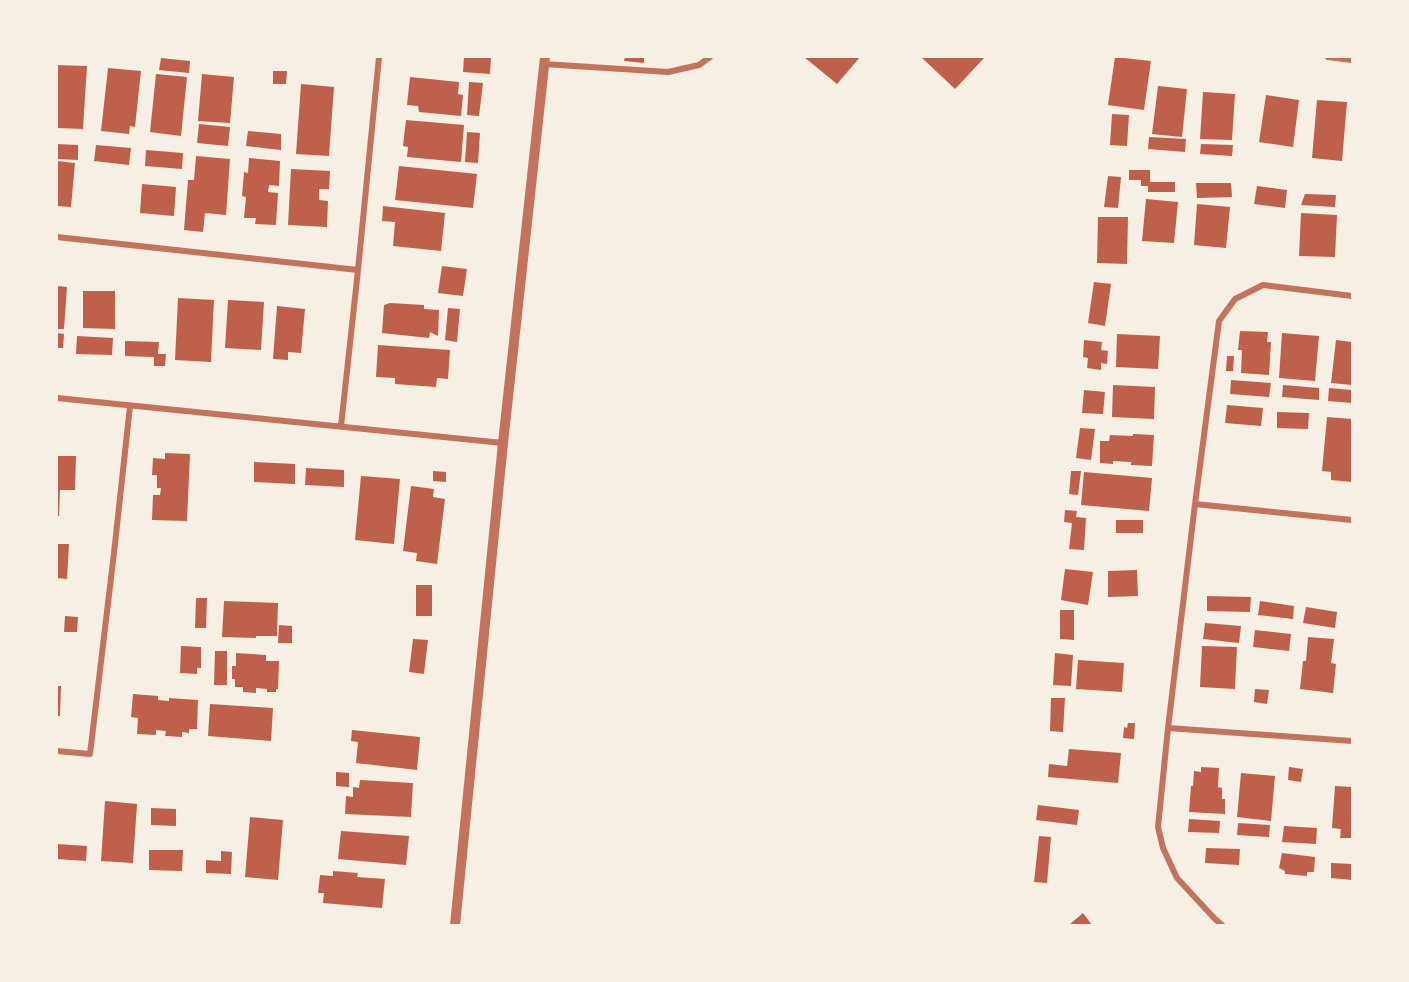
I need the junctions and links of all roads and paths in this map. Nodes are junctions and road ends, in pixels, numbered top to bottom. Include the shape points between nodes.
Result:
1 (379, 57) edge
2 (710, 57) edge
3 (1328, 57) edge
4 (1352, 60) edge
5 (544, 61) edge
6 (57, 237) edge
7 (358, 270) junction
8 (1352, 296) edge
9 (57, 398) edge
10 (130, 406) junction
11 (341, 426) junction
12 (503, 443) junction
13 (1195, 504) junction
14 (1352, 520) edge
15 (1168, 728) junction
16 (1352, 741) edge
17 (57, 751) edge
18 (455, 925) edge
19 (1222, 925) edge

1 - 7 street
2 - 5 street via 699,65 668,72
3 - 4 street
5 - 12 street
6 - 7 street
7 - 11 street
8 - 13 street via 1263,285 1235,299 1219,321
9 - 10 street
10 - 11 street
10 - 17 street via 90,754
11 - 12 street
12 - 18 street
13 - 14 street
13 - 15 street
15 - 16 street
15 - 19 street via 1158,827 1163,848 1177,878

